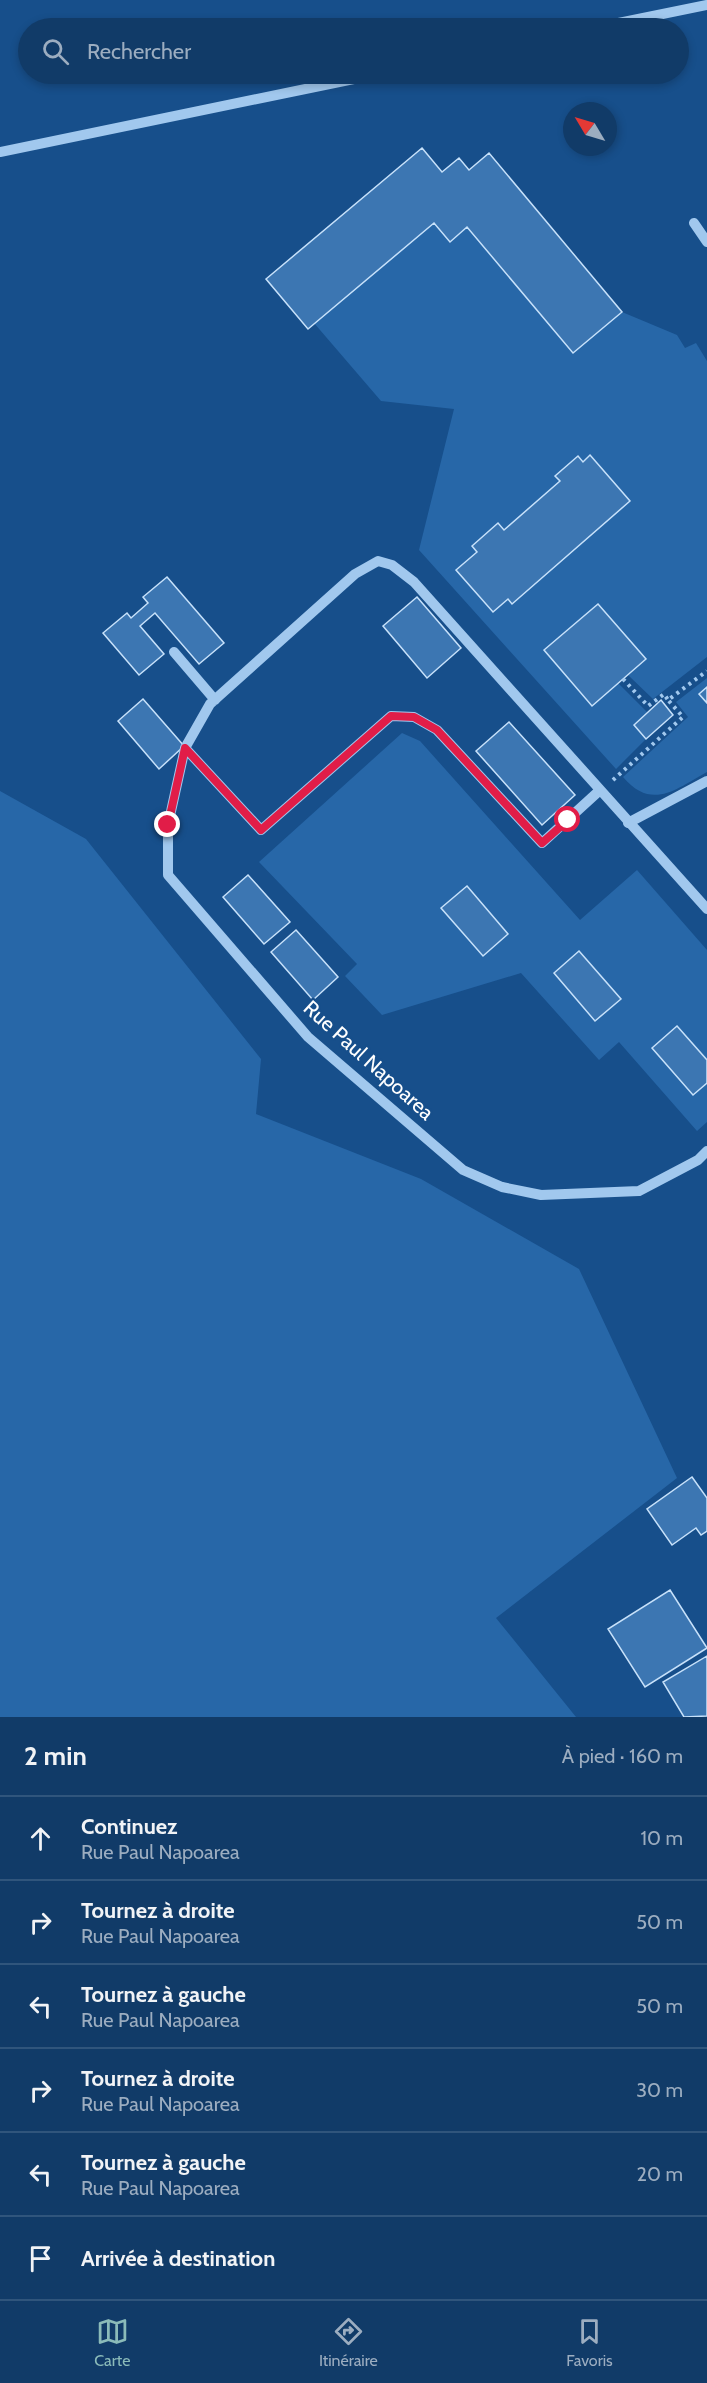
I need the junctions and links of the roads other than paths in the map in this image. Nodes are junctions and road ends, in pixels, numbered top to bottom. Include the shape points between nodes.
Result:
1 (707, 5) edge
2 (643, 18) edge
3 (330, 84) edge
4 (0, 152) edge
5 (694, 222) dead end
6 (707, 242) edge
7 (174, 652) dead end
8 (215, 700) junction
9 (185, 748) junction
10 (707, 781) edge
11 (599, 791) junction
12 (628, 823) junction
13 (707, 909) edge
14 (707, 1150) edge

1 - 2 street
3 - 4 street
5 - 6 street
7 - 8 street
8 - 9 street, Rue Paul Napoarea
8 - 11 street, Rue Paul Napoarea via 355,574 378,561 414,582
9 - 11 street via 261,830 391,716 414,717 437,730 542,843
9 - 14 street, Rue Paul Napoarea via 168,825 168,875 308,1037 463,1170 502,1187 541,1196 639,1191 698,1160
10 - 12 street
11 - 12 street, Rue Paul Napoarea
12 - 13 street, Rue Paul Napoarea

